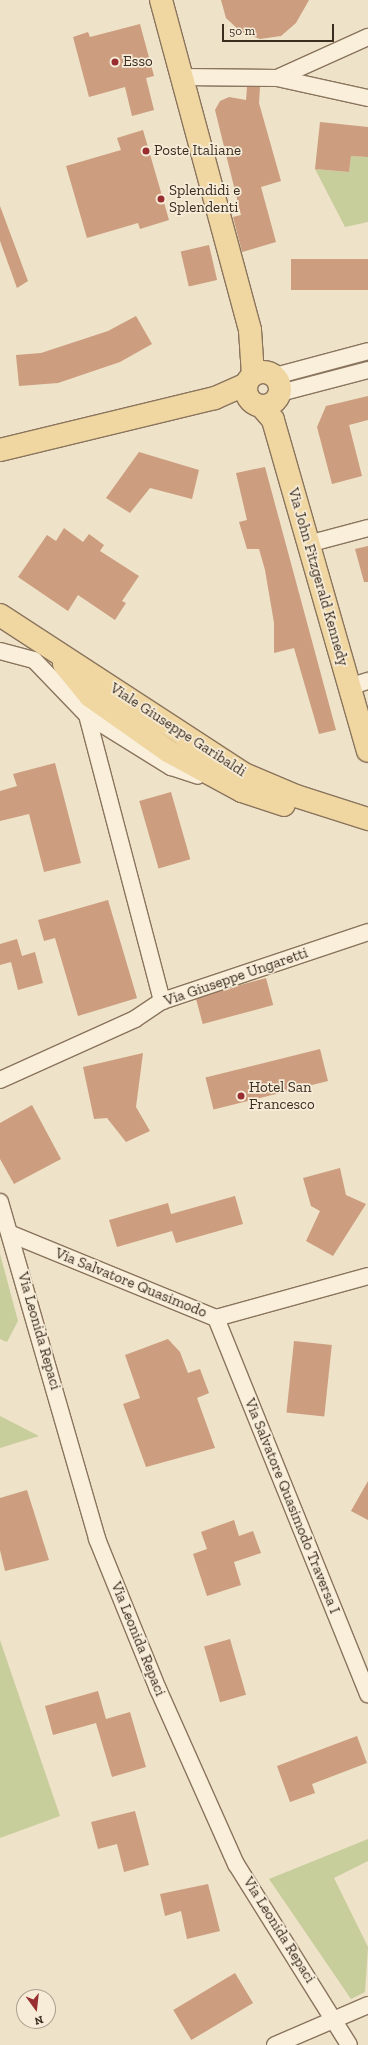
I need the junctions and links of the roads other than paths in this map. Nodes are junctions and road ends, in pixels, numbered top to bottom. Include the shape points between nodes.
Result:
1 (161, 0) edge
2 (368, 37) edge
3 (183, 77) junction
4 (277, 78) junction
5 (368, 98) edge
6 (368, 351) edge
7 (368, 370) edge
8 (277, 385) junction
9 (253, 392) junction
10 (24, 442) junction
11 (0, 443) edge
12 (0, 450) edge
13 (368, 528) edge
14 (308, 544) junction
15 (0, 615) edge
16 (52, 649) junction
17 (0, 651) edge
18 (359, 684) edge
19 (87, 715) junction
20 (368, 751) edge
21 (242, 791) junction
22 (368, 819) edge
23 (368, 834) edge
24 (368, 932) edge
25 (162, 1001) junction
26 (0, 1080) edge
27 (0, 1202) edge
28 (11, 1234) junction
29 (368, 1276) edge
30 (216, 1318) junction
31 (368, 1694) edge
32 (368, 2005) edge
33 (335, 2019) junction
34 (275, 2045) edge
35 (349, 2045) edge

1 - 3 main road
2 - 4 street
3 - 4 street
3 - 9 main road via 250,330
4 - 5 street
6 - 8 street
7 - 8 street
8 - 9 main road via 264,372
8 - 9 main road via 273,403
9 - 10 main road via 215,398
9 - 14 main road, Via John Fitzgerald Kennedy via 273,420
10 - 11 main road
10 - 12 main road
13 - 14 street
14 - 18 main road, Via John Fitzgerald Kennedy
15 - 16 main road, Viale Giuseppe Garibaldi
16 - 21 main road via 90,696 168,751
16 - 22 main road, Viale Giuseppe Garibaldi via 242,773 296,796
17 - 19 street via 34,660
18 - 20 main road, Via John Fitzgerald Kennedy
19 - 21 street via 171,766
19 - 25 street
21 - 23 main road
24 - 25 street, Via Giuseppe Ungaretti
25 - 26 street, Via Giuseppe Ungaretti via 135,1019
27 - 28 street, Via Leonida Repaci
28 - 30 street, Via Salvatore Quasimodo
28 - 33 street, Via Leonida Repaci via 97,1539 158,1689 236,1864
29 - 30 street, Via Salvatore Quasimodo
30 - 31 street, Via Salvatore Quasimodo Traversa I
32 - 33 street
33 - 34 street
33 - 35 street, Via Leonida Repaci

